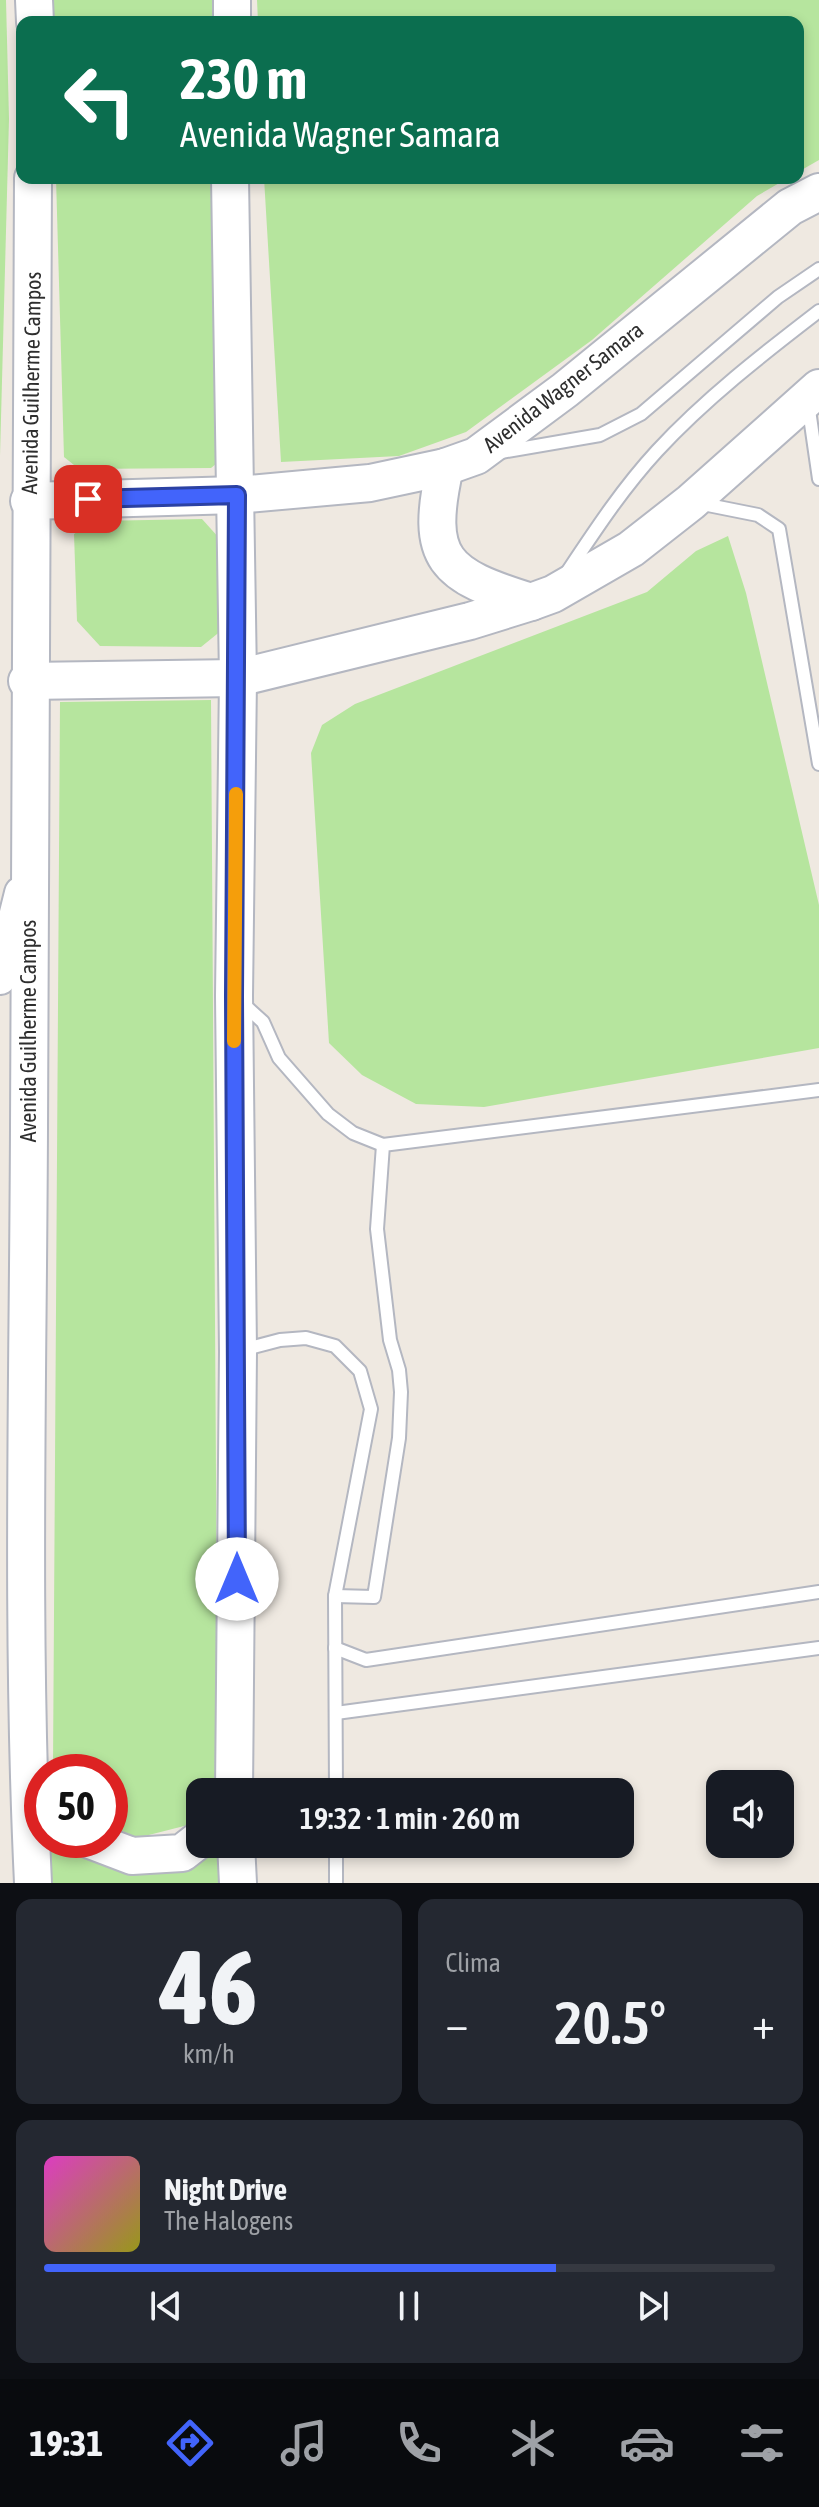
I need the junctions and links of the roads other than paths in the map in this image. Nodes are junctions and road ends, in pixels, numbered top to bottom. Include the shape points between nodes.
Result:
1 (33, 184) edge
2 (230, 184) edge
3 (819, 192) edge
4 (819, 269) edge
5 (819, 311) edge
6 (813, 392) edge
7 (461, 462) junction
8 (819, 479) edge
9 (237, 495) junction
10 (29, 501) junction
11 (691, 502) junction
12 (542, 598) junction
13 (238, 678) junction
14 (27, 681) junction
15 (819, 764) edge
16 (27, 867) junction
17 (0, 978) edge
18 (234, 996) junction
19 (819, 1090) edge
20 (383, 1145) junction
21 (238, 1351) junction
22 (819, 1592) edge
23 (335, 1596) junction
24 (335, 1648) junction
25 (819, 1648) edge
26 (336, 1713) junction
27 (35, 1754) edge
28 (234, 1778) edge
29 (336, 1778) edge
30 (186, 1850) edge
31 (128, 1854) edge
32 (33, 1858) edge
33 (237, 1858) edge
34 (336, 1858) edge
35 (33, 1883) edge
36 (238, 1883) edge
37 (336, 1883) edge

1 - 10 main road, Avenida Guilherme Campos
2 - 9 main road
3 - 7 main road, Avenida Wagner Samara via 790,207 565,390
4 - 7 lane via 778,297 641,414 600,435
5 - 12 lane via 757,359 657,451
6 - 8 lane
6 - 11 main road
7 - 9 main road, Avenida Wagner Samara via 370,483
7 - 12 main road via 436,508 437,539 447,563 481,587
9 - 10 main road, Avenida Wagner Samara
9 - 13 main road
10 - 14 main road, Avenida Guilherme Campos
11 - 12 main road via 631,549
11 - 15 lane via 758,515 779,529
12 - 13 main road
13 - 14 main road
13 - 18 main road
14 - 16 main road, Avenida Guilherme Campos
16 - 17 street
16 - 27 main road, Avenida Guilherme Campos
18 - 20 lane via 263,1022 279,1058 328,1114 353,1133
18 - 21 main road
19 - 20 lane
20 - 23 lane via 377,1229 390,1340 399,1370 399,1438 374,1597
21 - 23 lane via 306,1338 335,1346 360,1371 371,1409
21 - 28 main road
22 - 24 lane via 366,1660
23 - 24 lane
24 - 26 lane
25 - 26 lane
26 - 29 lane
30 - 31 main road
32 - 35 main road, Avenida Guilherme Campos
33 - 36 main road
34 - 37 lane

